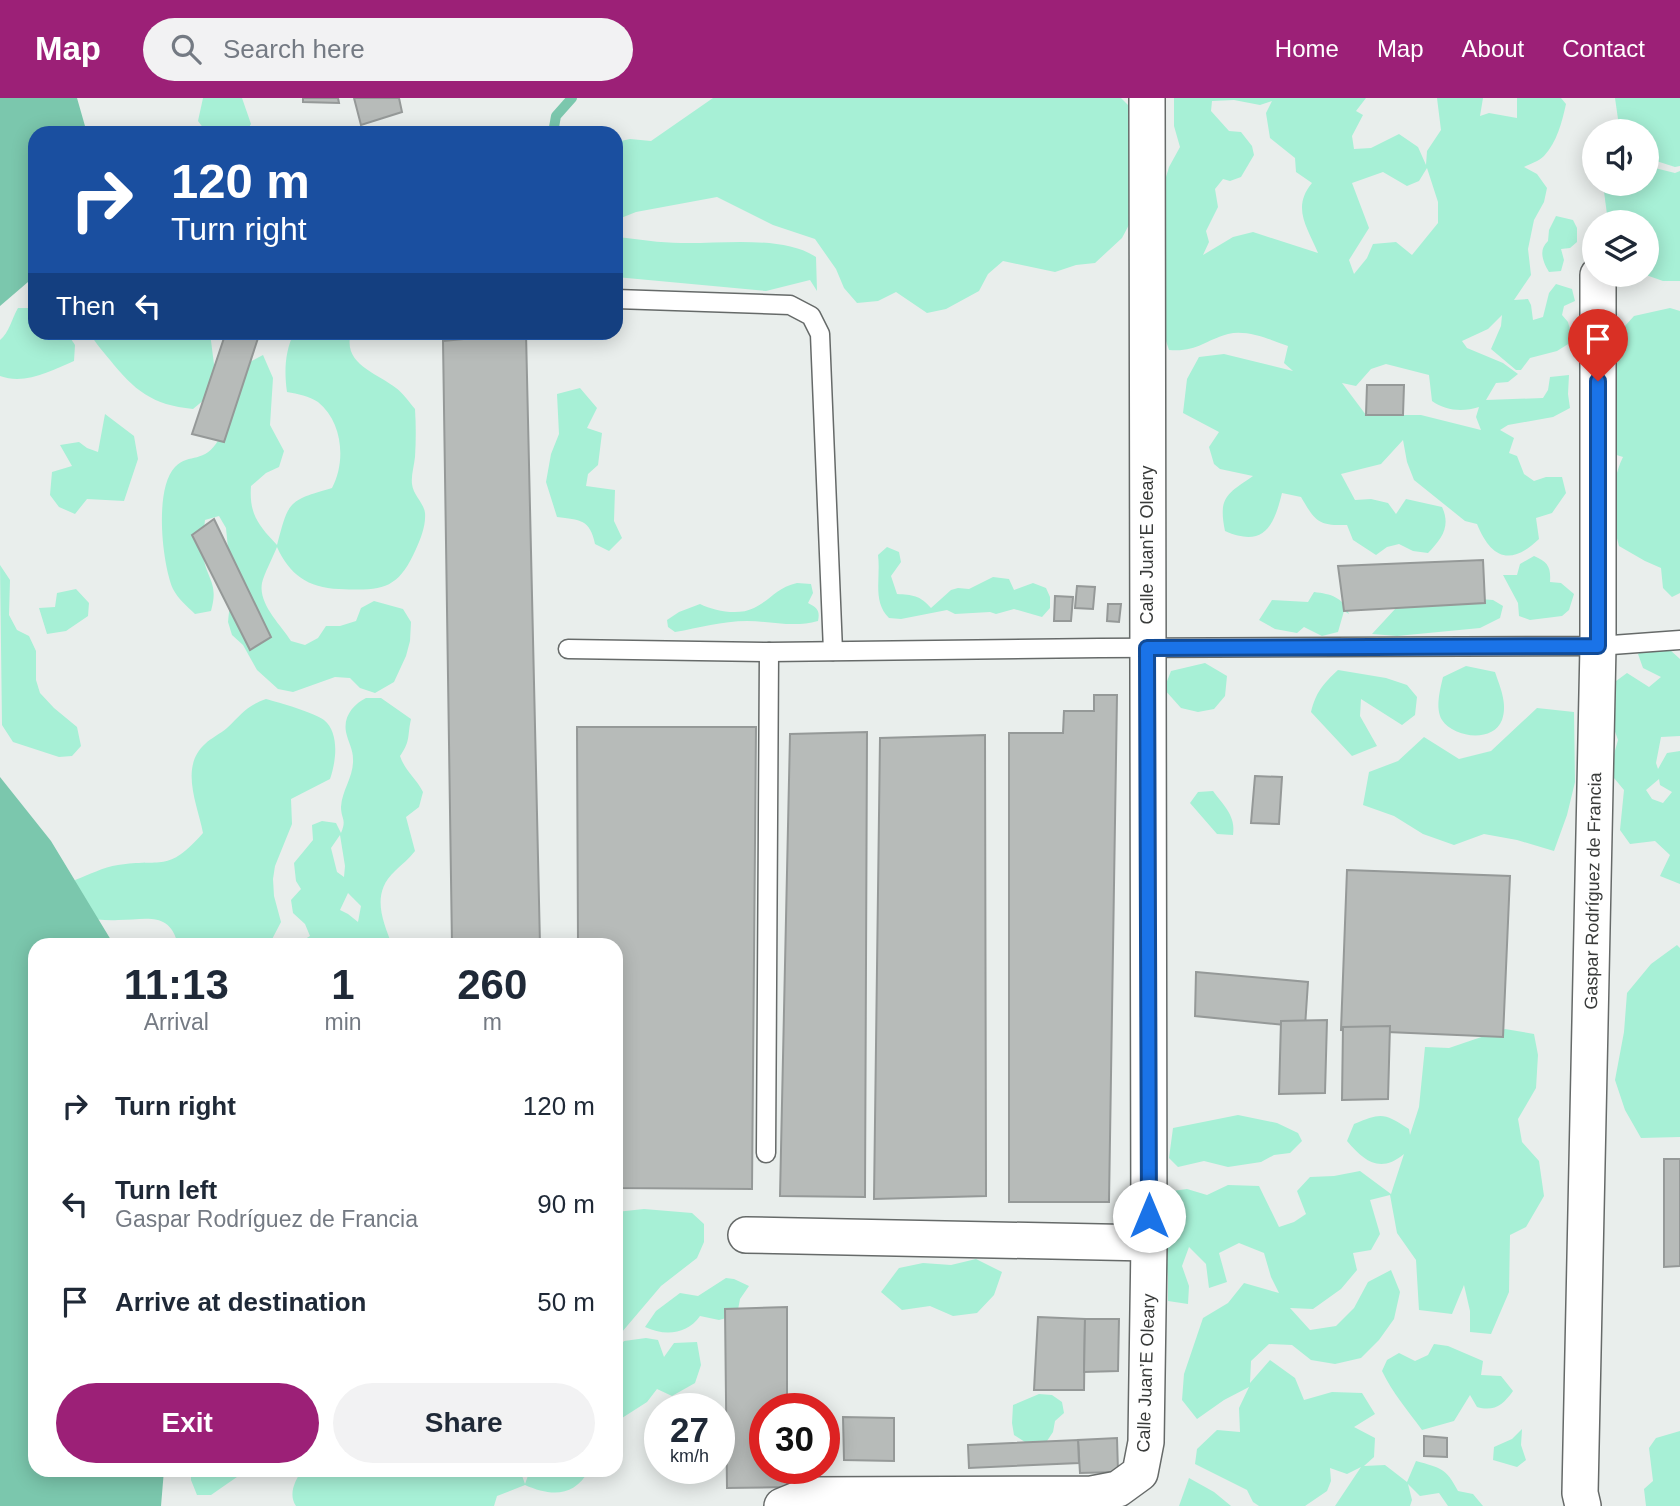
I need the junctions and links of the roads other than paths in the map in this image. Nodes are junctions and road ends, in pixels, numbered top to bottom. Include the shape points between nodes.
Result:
1 (1147, 98) edge
2 (1598, 287) edge
3 (623, 299) edge
4 (1680, 640) edge
5 (1598, 646) junction
6 (1147, 648) junction
7 (568, 649) dead end
8 (834, 651) junction
9 (769, 652) junction
10 (766, 1153) dead end
11 (746, 1235) dead end
12 (1149, 1243) junction
13 (782, 1506) edge
14 (1583, 1506) edge

1 - 6 street, Calle Juan’E Oleary
2 - 5 street, Gaspar Rodríguez de Francia
3 - 8 lane via 790,305 811,316 820,334
4 - 5 lane
5 - 6 lane
5 - 14 street, Gaspar Rodríguez de Francia
6 - 8 lane
6 - 12 street, Calle Juan’E Oleary
7 - 9 lane
8 - 9 lane
9 - 10 lane
11 - 12 street
12 - 13 street, Calle Juan’E Oleary via 1146,1442 1140,1473 1118,1489 1092,1494 809,1495

